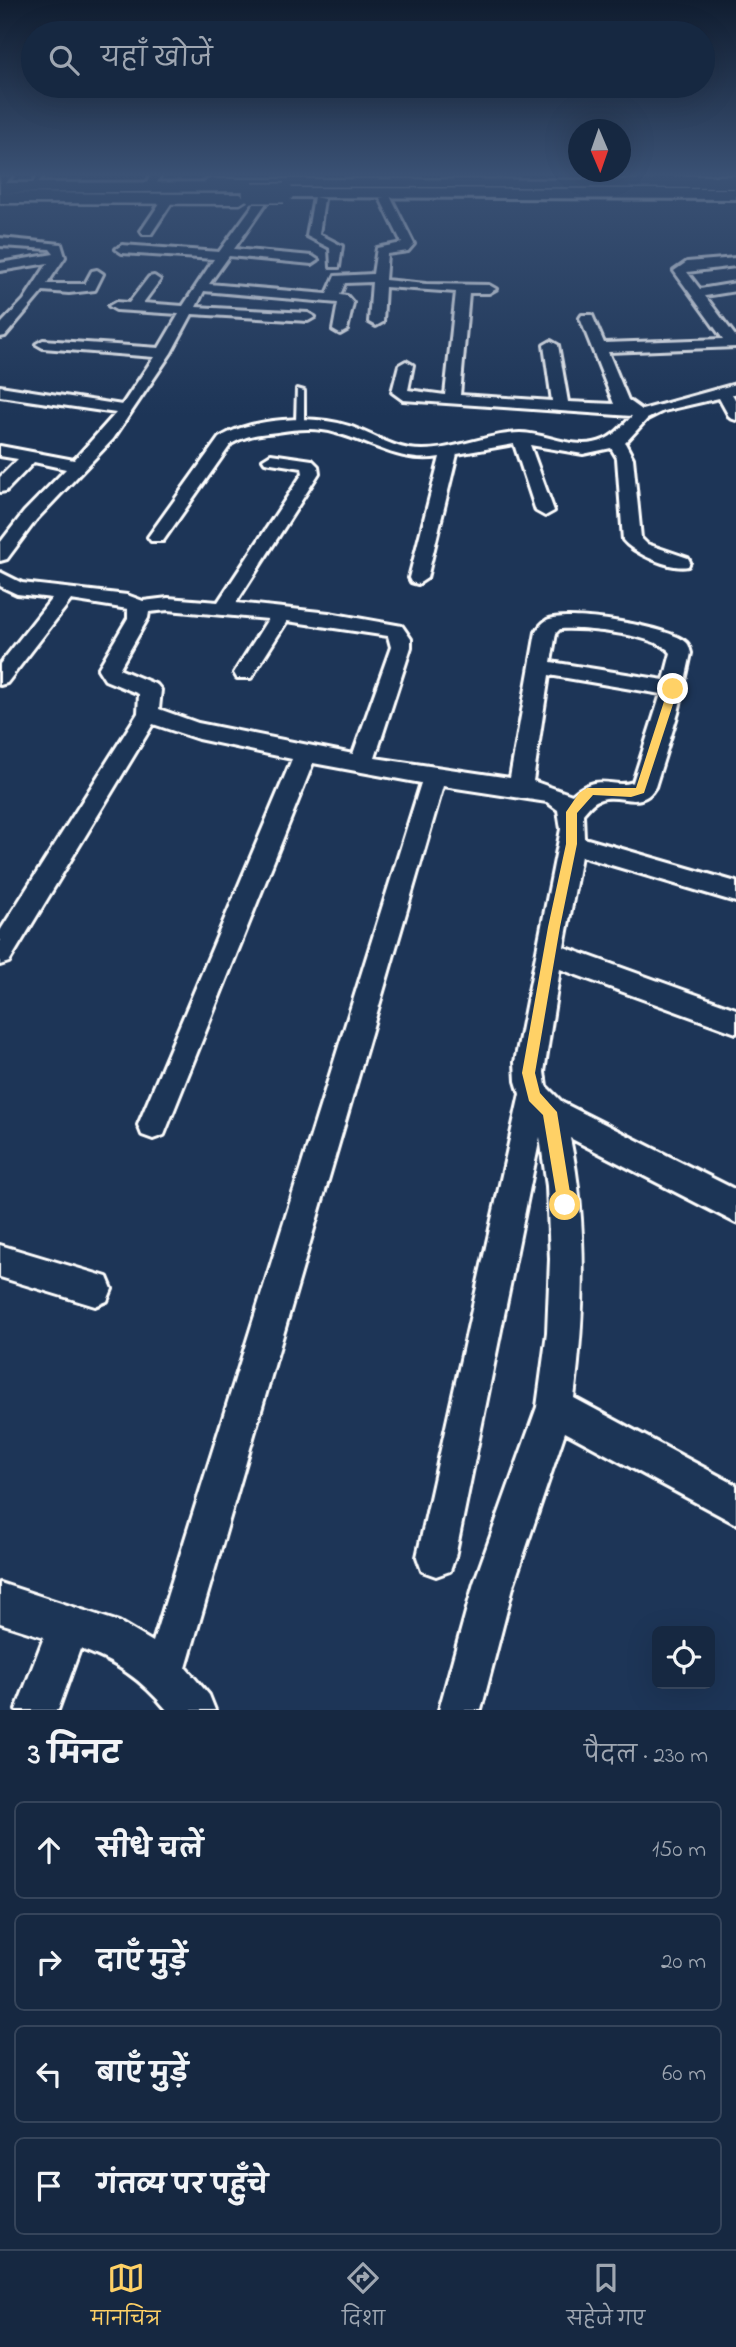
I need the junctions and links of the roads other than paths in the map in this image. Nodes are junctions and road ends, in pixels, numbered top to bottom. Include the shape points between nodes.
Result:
1 (223, 256) edge
2 (250, 256) edge
3 (335, 256) edge
4 (381, 256) edge
5 (58, 257) joint
6 (312, 260) dead end
7 (736, 262) edge
8 (335, 264) dead end
9 (0, 267) edge
10 (97, 274) dead end
11 (154, 279) dead end
12 (380, 280) junction
13 (200, 287) junction
14 (736, 287) edge
15 (38, 288) junction
16 (463, 288) junction
17 (72, 289) junction
18 (489, 289) dead end
19 (696, 294) junction
20 (332, 297) junction
21 (63, 300) dead end
22 (116, 306) dead end
23 (134, 307) junction
24 (188, 311) junction
25 (308, 317) dead end
26 (587, 318) dead end
27 (376, 322) dead end
28 (340, 330) dead end
29 (0, 333) edge
30 (735, 343) edge
31 (43, 344) dead end
32 (551, 345) dead end
33 (598, 348) junction
34 (164, 353) junction
35 (406, 365) dead end
36 (300, 391) dead end
37 (730, 391) edge
38 (4, 395) edge
39 (452, 399) junction
40 (561, 406) junction
41 (126, 410) junction
42 (637, 413) junction
43 (736, 415) edge
44 (300, 423) junction
45 (520, 438) junction
46 (616, 442) junction
47 (0, 451) edge
48 (450, 451) junction
49 (30, 457) junction
50 (271, 460) dead end
51 (79, 466) junction
52 (0, 487) edge
53 (545, 511) dead end
54 (157, 537) dead end
55 (0, 555) edge
56 (681, 562) dead end
57 (0, 578) edge
58 (418, 578) dead end
59 (65, 595) junction
60 (138, 608) junction
61 (223, 609) junction
62 (281, 614) junction
63 (540, 667) junction
64 (244, 673) dead end
65 (0, 678) edge
66 (673, 689) junction
67 (149, 713) junction
68 (306, 753) junction
69 (362, 762) junction
70 (434, 777) junction
71 (520, 789) junction
72 (571, 812) junction
73 (571, 844) junction
74 (736, 892) edge
75 (549, 953) junction
76 (0, 954) edge
77 (736, 1021) edge
78 (542, 1104) junction
79 (153, 1125) dead end
80 (736, 1207) edge
81 (0, 1261) edge
82 (95, 1289) dead end
83 (555, 1407) junction
84 (736, 1505) edge
85 (436, 1557) dead end
86 (0, 1603) edge
87 (68, 1626) junction
88 (164, 1674) junction
89 (37, 1710) edge
90 (194, 1710) edge
91 (460, 1710) edge

1 - 13 street
2 - 6 street
3 - 8 street
4 - 12 street
5 - 9 street
5 - 15 street
7 - 19 street via 683,267 680,275
10 - 17 street via 90,287
11 - 23 street
12 - 16 street
12 - 20 street via 343,278
12 - 27 street
13 - 20 street
13 - 24 street
14 - 19 street
15 - 17 street
15 - 29 street
16 - 18 street
16 - 39 street
17 - 21 street
19 - 30 street
20 - 28 street via 346,303
22 - 23 street
23 - 24 street
24 - 25 street
24 - 34 street
26 - 33 street
30 - 33 street
31 - 34 street
32 - 40 street
33 - 42 street via 621,403
34 - 41 street
35 - 39 street via 402,395
36 - 44 lane
37 - 42 street
37 - 43 street
38 - 41 street
39 - 40 street
40 - 42 street
41 - 51 street
42 - 46 street
44 - 48 street via 329,425 401,452
44 - 54 street via 241,431 229,437
45 - 46 street via 583,449
45 - 48 street
45 - 53 street
46 - 56 street via 625,458 632,540 641,548
47 - 49 street
48 - 58 street
49 - 51 street
49 - 52 street
50 - 61 street via 306,464 311,473
51 - 55 street
57 - 59 street via 17,588
59 - 60 street via 127,601
59 - 65 street
60 - 61 street via 169,602
60 - 67 street via 138,618 108,669 150,690
61 - 62 street
62 - 64 street
62 - 69 street via 399,635 401,647
63 - 66 street
63 - 66 street via 546,632 558,623 657,636 679,646
63 - 71 street
66 - 72 street via 641,790 591,791
67 - 68 street via 158,720 221,737
67 - 76 street
68 - 69 street
68 - 79 street
69 - 70 street
70 - 71 street
70 - 88 street
71 - 72 street via 560,798
72 - 73 street
73 - 74 street
73 - 75 street
75 - 77 street
75 - 78 street via 529,1062 530,1082
78 - 80 street
78 - 83 street via 565,1205 568,1249 565,1331
78 - 85 street
81 - 82 street
83 - 84 street
83 - 91 street via 495,1583
86 - 87 street
87 - 88 street via 119,1642
87 - 89 street
88 - 90 street

